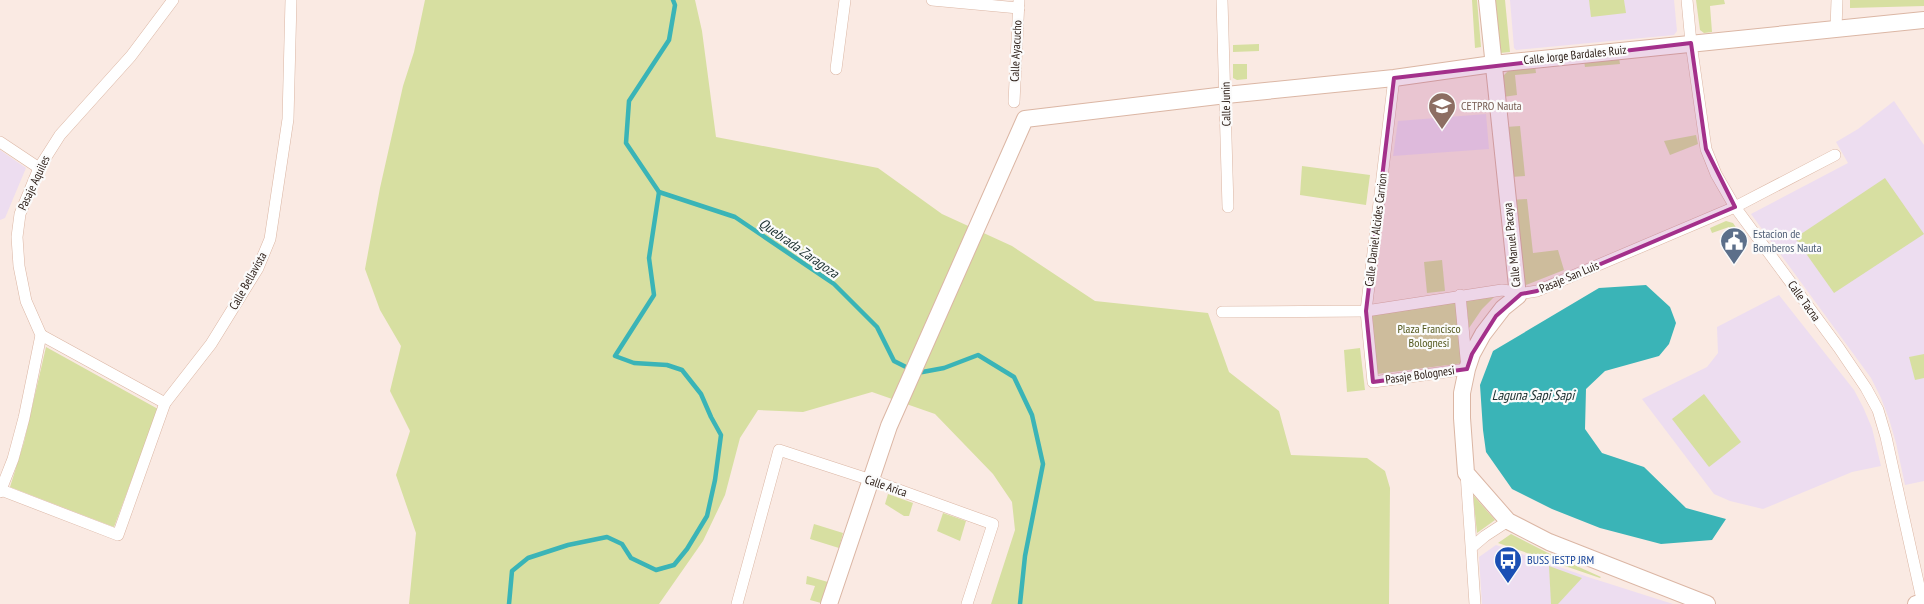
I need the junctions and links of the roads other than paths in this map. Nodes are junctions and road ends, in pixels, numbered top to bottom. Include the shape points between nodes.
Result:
1 (172, 0) edge
2 (291, 0) edge
3 (845, 0) edge
4 (932, 0) edge
5 (1222, 0) edge
6 (1486, 0) edge
7 (1686, 0) edge
8 (1837, 0) edge
9 (1019, 4) edge
10 (1924, 20) edge
11 (1836, 29) junction
12 (1691, 43) junction
13 (1492, 64) junction
14 (836, 69) dead end
15 (1394, 78) junction
16 (1226, 95) junction
17 (1014, 102) dead end
18 (0, 142) edge
19 (1835, 155) dead end
20 (39, 168) junction
21 (1228, 207) dead end
22 (1734, 207) junction
23 (1517, 293) junction
24 (1460, 295) junction
25 (1366, 311) junction
26 (1222, 312) dead end
27 (41, 335) junction
28 (1467, 369) junction
29 (1374, 382) joint
30 (165, 403) junction
31 (1466, 473) junction
32 (870, 480) junction
33 (1, 491) edge
34 (1508, 521) junction
35 (1472, 547) junction
36 (1921, 603) edge
37 (737, 604) edge
38 (830, 604) edge
39 (967, 604) edge
40 (1475, 604) edge
41 (1707, 604) edge

1 - 20 street, Pasaje Aquiles via 131,56 60,135
2 - 30 street, Calle Bellavista via 288,119 270,239 258,268 211,344
3 - 14 street
4 - 9 street
5 - 16 street, Calle Junin
6 - 13 street, Calle Manuel Pacaya
7 - 12 street, Calle Tacna
8 - 11 street
9 - 17 street, Calle Ayacucho
10 - 11 street, Calle Jorge Bardales Ruiz
11 - 12 street, Calle Jorge Bardales Ruiz
12 - 13 street, Calle Jorge Bardales Ruiz
12 - 22 street, Calle Tacna via 1706,148
13 - 15 street, Calle Jorge Bardales Ruiz
13 - 23 street, Calle Manuel Pacaya
15 - 16 street, Calle Jorge Bardales Ruiz
15 - 25 street, Calle Daniel Alcides Carrion
16 - 21 street, Calle Junin
16 - 32 street, Calle Jorge Bardales Ruiz via 1026,119 889,426
18 - 20 street
19 - 22 street, Pasaje San Luis
20 - 27 street, Pasaje Aquiles via 20,214 17,237 26,301
22 - 23 street, Pasaje San Luis via 1538,291
22 - 36 street, Calle Tacna via 1843,354 1878,410
23 - 24 street, Pasaje San Luis via 1502,290
23 - 28 street, Calle Manuel Pacaya via 1518,296 1503,308 1482,334
24 - 25 street, Pasaje San Luis
24 - 28 street
25 - 26 street, Pasaje San Luis
25 - 29 street, Calle Daniel Alcides Carrion
27 - 30 street
27 - 33 street via 24,418
28 - 29 street, Pasaje Bolognesi
28 - 31 street, Calle Manuel Pacaya via 1462,406
30 - 33 street, Calle Bellavista via 118,535
31 - 34 street
31 - 35 street
32 - 37 street, Calle Arica via 779,450
32 - 38 street
32 - 39 street, Calle Arica via 993,524
34 - 35 street
34 - 41 street via 1549,542
35 - 40 street

